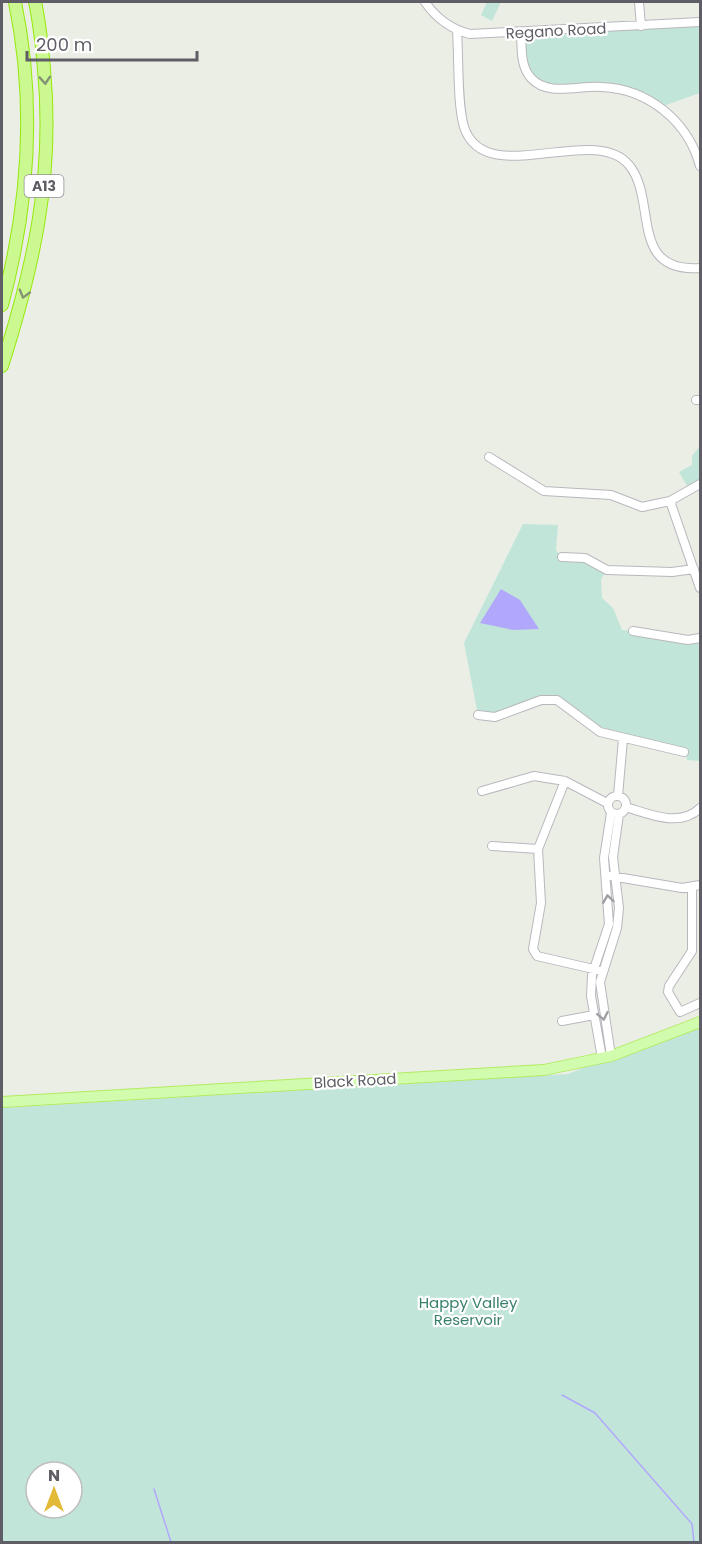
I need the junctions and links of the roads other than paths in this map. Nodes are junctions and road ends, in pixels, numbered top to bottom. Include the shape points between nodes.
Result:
1 (15, 2) edge
2 (35, 2) edge
3 (424, 2) edge
4 (639, 2) edge
5 (700, 22) edge
6 (640, 26) junction
7 (457, 31) junction
8 (521, 33) junction
9 (700, 166) edge
10 (700, 268) edge
11 (12, 269) junction
12 (30, 273) junction
13 (2, 305) edge
14 (2, 366) edge
15 (489, 457) dead end
16 (700, 484) edge
17 (670, 501) junction
18 (562, 557) dead end
19 (694, 568) junction
20 (700, 588) edge
21 (633, 631) dead end
22 (700, 639) edge
23 (478, 715) dead end
24 (623, 739) junction
25 (684, 752) dead end
26 (565, 781) junction
27 (482, 791) dead end
28 (618, 796) junction
29 (607, 803) junction
30 (626, 807) junction
31 (700, 808) edge
32 (615, 814) junction
33 (492, 846) dead end
34 (538, 849) junction
35 (609, 876) junction
36 (700, 885) edge
37 (692, 889) junction
38 (696, 946) edge
39 (598, 969) junction
40 (700, 1003) edge
41 (594, 1015) junction
42 (562, 1021) dead end
43 (700, 1022) edge
44 (607, 1057) junction
45 (3, 1102) edge

1 - 11 highway, A13 via 25,68 28,129 25,193
2 -> 12 highway, A13 via 46,130 43,197
3 - 7 street
4 - 6 street
5 - 6 street, Regano Road
6 - 8 street, Regano Road
7 - 8 street, Regano Road
7 - 10 street via 462,113 471,139 499,155 597,151 620,156 635,173 653,247 674,265
8 - 9 street via 523,63 531,79 550,89 602,87 640,96 668,112 678,123
11 - 12 highway
11 - 13 highway, A13
12 -> 14 highway, A13
15 - 17 street via 544,491 610,495 642,507
16 - 17 street
17 - 19 street
18 - 19 street via 585,558 607,570 672,572
19 - 20 street
21 - 22 street
23 - 24 street via 495,717 542,700 557,700 600,732
24 - 25 street
24 - 28 street
26 - 27 street via 534,776
26 - 29 street
26 - 34 street
28 - 29 street
28 - 30 street via 625,800
29 - 32 street
30 - 31 street via 662,818 681,818
30 - 32 street
32 - 35 street
33 - 34 street
34 - 39 street via 541,903 534,954
35 - 37 street
35 - 39 street via 619,908 617,928
36 - 37 street
37 - 38 street
38 - 40 street via 668,993 680,1012
39 - 41 street via 591,996
39 -> 44 street
41 - 42 street
41 - 44 street
43 - 44 main road, Black Road
44 - 45 main road, Black Road via 544,1070

